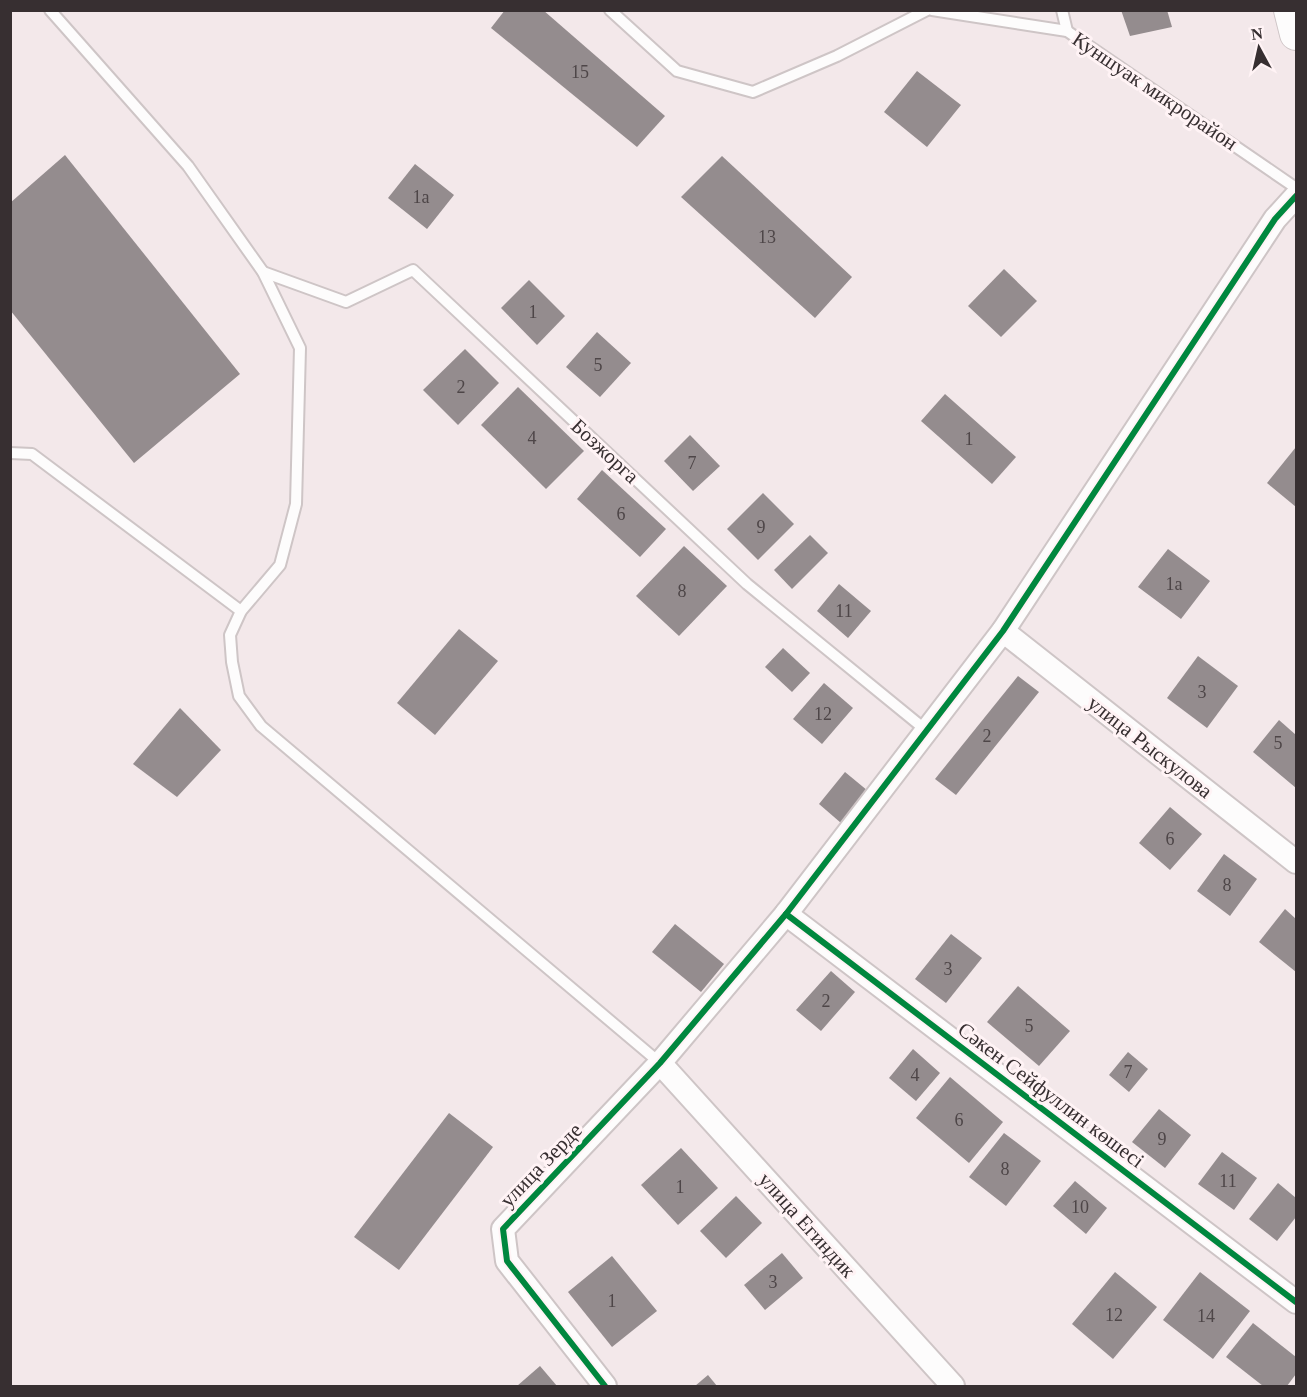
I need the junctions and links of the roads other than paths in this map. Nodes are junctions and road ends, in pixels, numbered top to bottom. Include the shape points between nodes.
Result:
1 (50, 10) edge
2 (610, 10) edge
3 (927, 10) edge
4 (932, 10) edge
5 (1062, 10) edge
6 (1290, 10) edge
7 (1067, 31) junction
8 (1296, 34) edge
9 (1296, 188) edge
10 (1296, 196) edge
11 (263, 272) junction
12 (10, 453) edge
13 (240, 611) junction
14 (1003, 631) junction
15 (927, 730) junction
16 (1296, 862) edge
17 (786, 914) junction
18 (660, 1063) junction
19 (1296, 1302) edge
20 (605, 1386) edge
21 (953, 1386) edge

1 - 11 lane via 188,166
2 - 3 lane via 677,70 753,92 837,56
4 - 7 lane, Куншуак микрорайон
5 - 7 lane
6 - 8 street
7 - 9 lane, Куншуак микрорайон
10 - 14 street via 1275,219
11 - 13 lane via 300,348 296,504 280,565
11 - 15 lane, Бозжорга via 346,302 413,270 747,584
12 - 13 lane via 32,454
13 - 18 lane via 230,635 238,696 261,726
14 - 15 street
14 - 16 street, улица Рыскулова
15 - 17 street
17 - 18 street
17 - 19 street, Сәкен Сейфуллин көшесі
18 - 20 street, улица Зерде via 503,1229 507,1261
18 - 21 street, улица Егиндик

